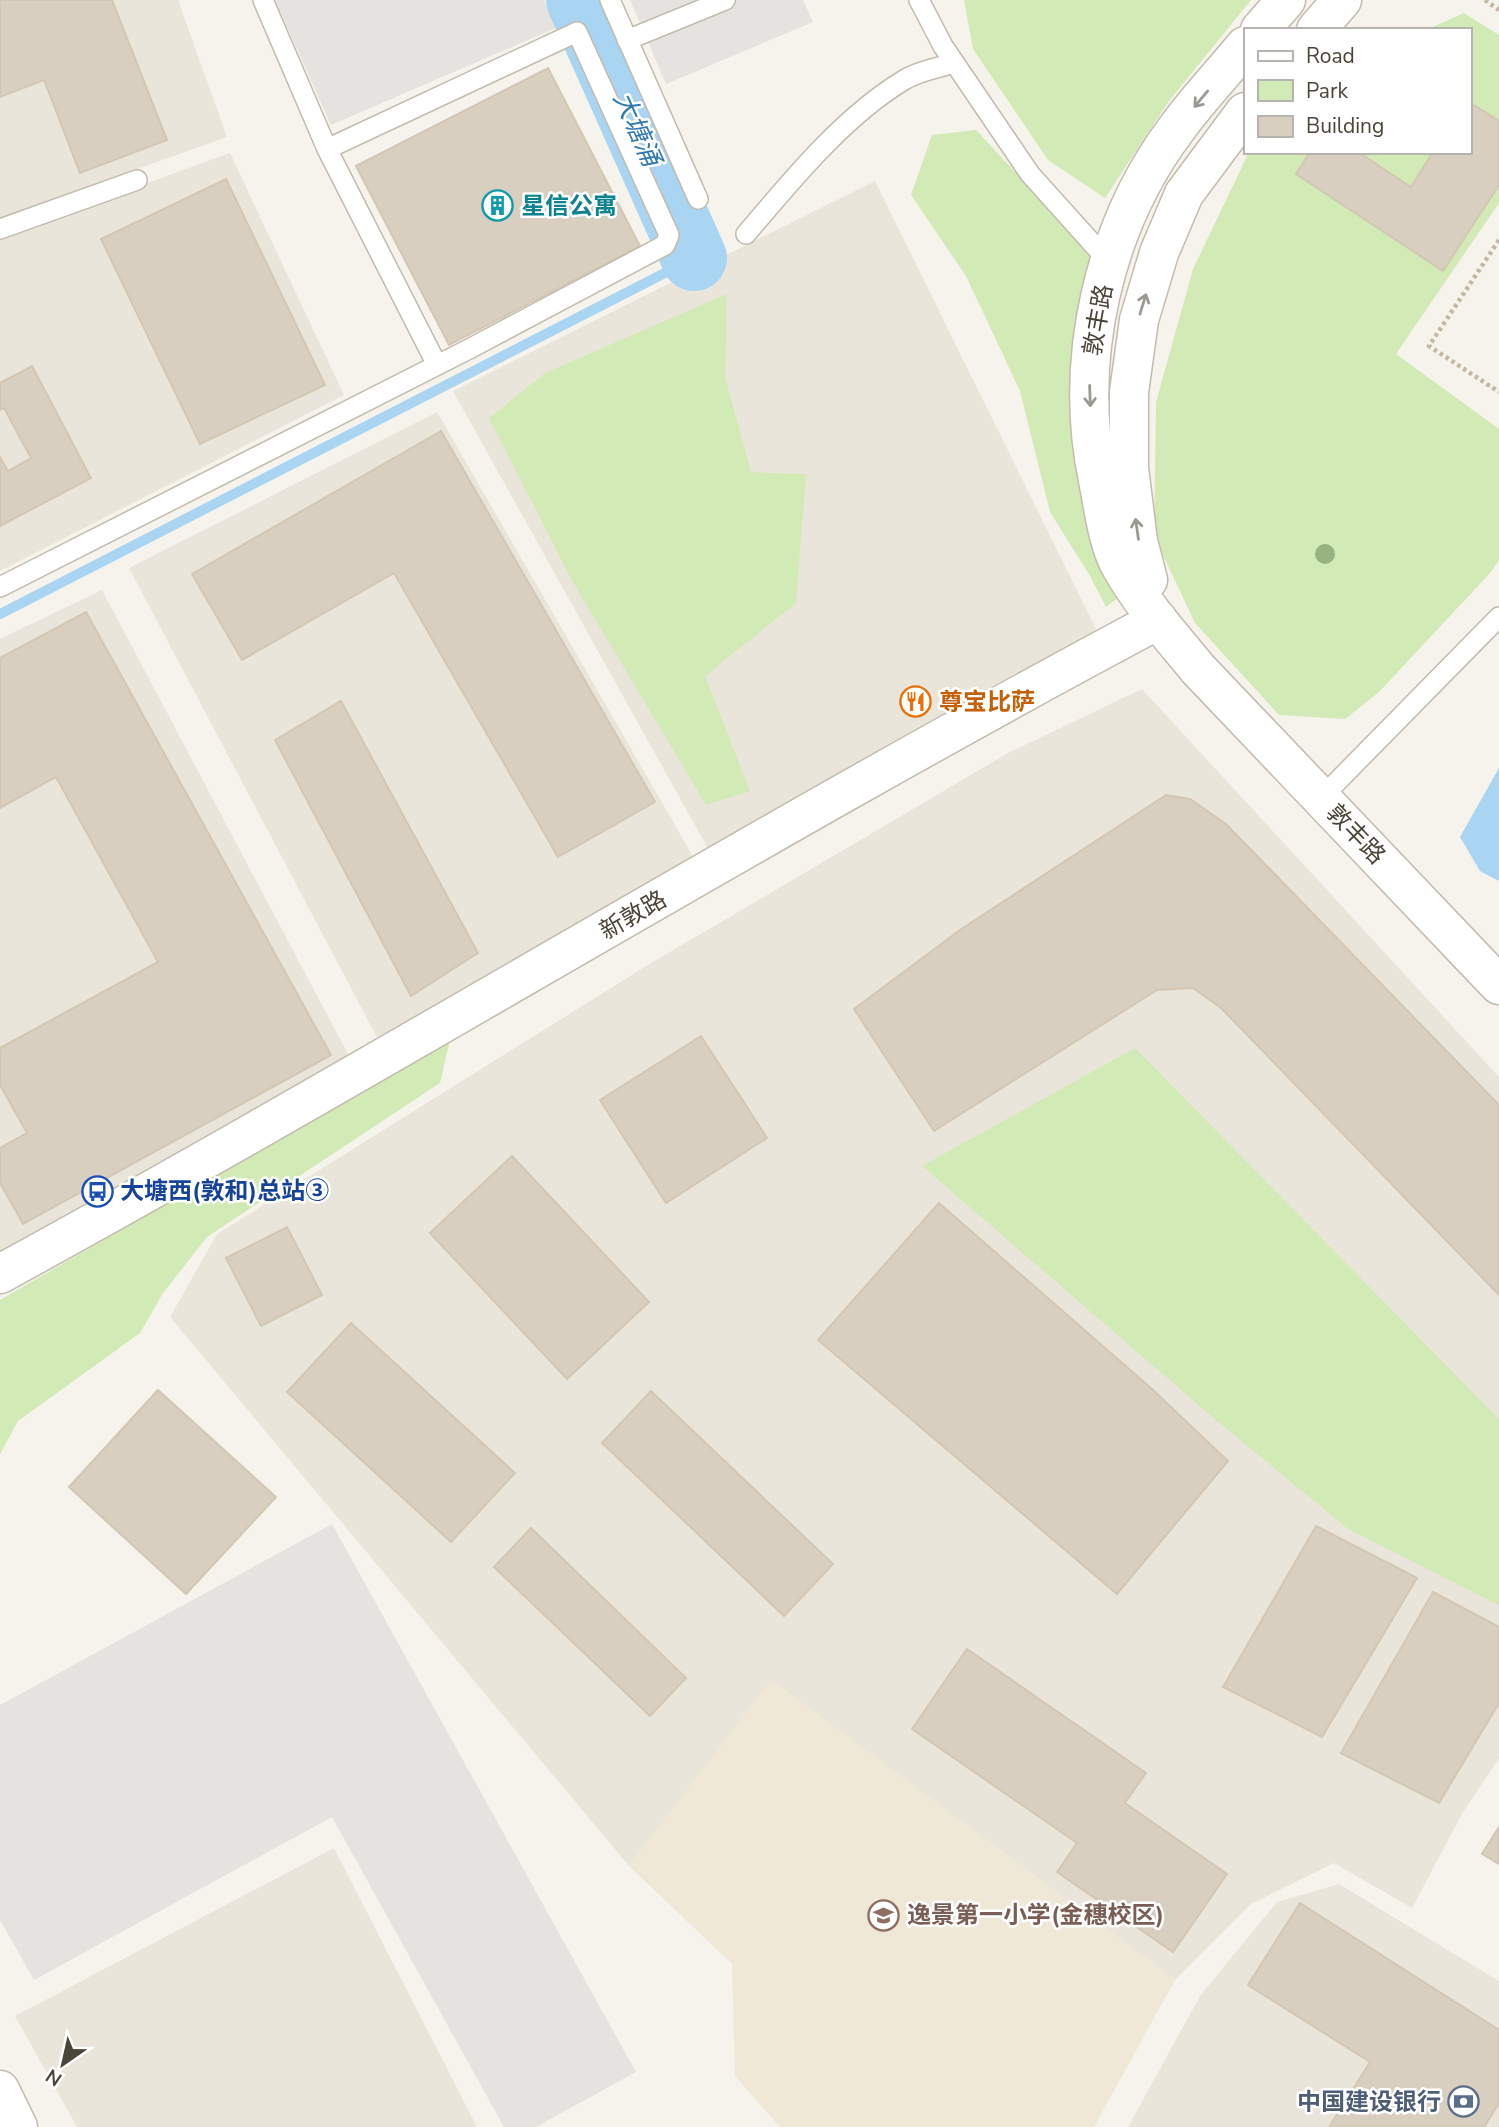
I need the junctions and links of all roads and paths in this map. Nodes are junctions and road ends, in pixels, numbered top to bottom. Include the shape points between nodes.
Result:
1 (263, 0) edge
2 (610, 0) edge
3 (725, 0) edge
4 (919, 0) edge
5 (1286, 0) edge
6 (1342, 0) edge
7 (1485, 0) edge
8 (1499, 10) edge
9 (1261, 28) edge
10 (1318, 28) edge
11 (627, 40) junction
12 (1244, 47) edge
13 (954, 63) junction
14 (1244, 113) edge
15 (327, 149) junction
16 (137, 180) dead end
17 (698, 199) dead end
18 (0, 229) edge
19 (746, 234) dead end
20 (1499, 240) edge
21 (1110, 263) junction
22 (437, 365) junction
23 (1499, 392) edge
24 (0, 587) edge
25 (1499, 617) edge
26 (1158, 620) junction
27 (1321, 798) junction
28 (1499, 985) edge
29 (0, 1273) edge
30 (0, 2090) edge
31 (18, 2127) edge

1 - 15 lane
2 - 11 lane
3 - 11 lane
4 - 13 lane
5 - 9 street
6 - 10 street
7 - 8 path
11 - 17 lane
12 -> 21 street, 敦丰路 via 1176,128 1145,176
13 - 19 lane via 905,79 850,121
13 - 21 lane via 1030,174
26 -> 14 street, 敦丰路 via 1138,541 1129,468 1129,392 1139,320 1159,253 1184,194
15 - 22 lane
15 - 22 lane via 577,32 669,235 665,245
16 - 18 lane
20 - 23 path via 1429,346
21 -> 26 street, 敦丰路 via 1089,363 1093,456 1119,566
22 - 24 lane
25 - 27 lane
26 - 27 street, 敦丰路 via 1198,669
26 - 29 street, 新敦路 via 984,713
27 - 28 street, 敦丰路
30 - 31 street

